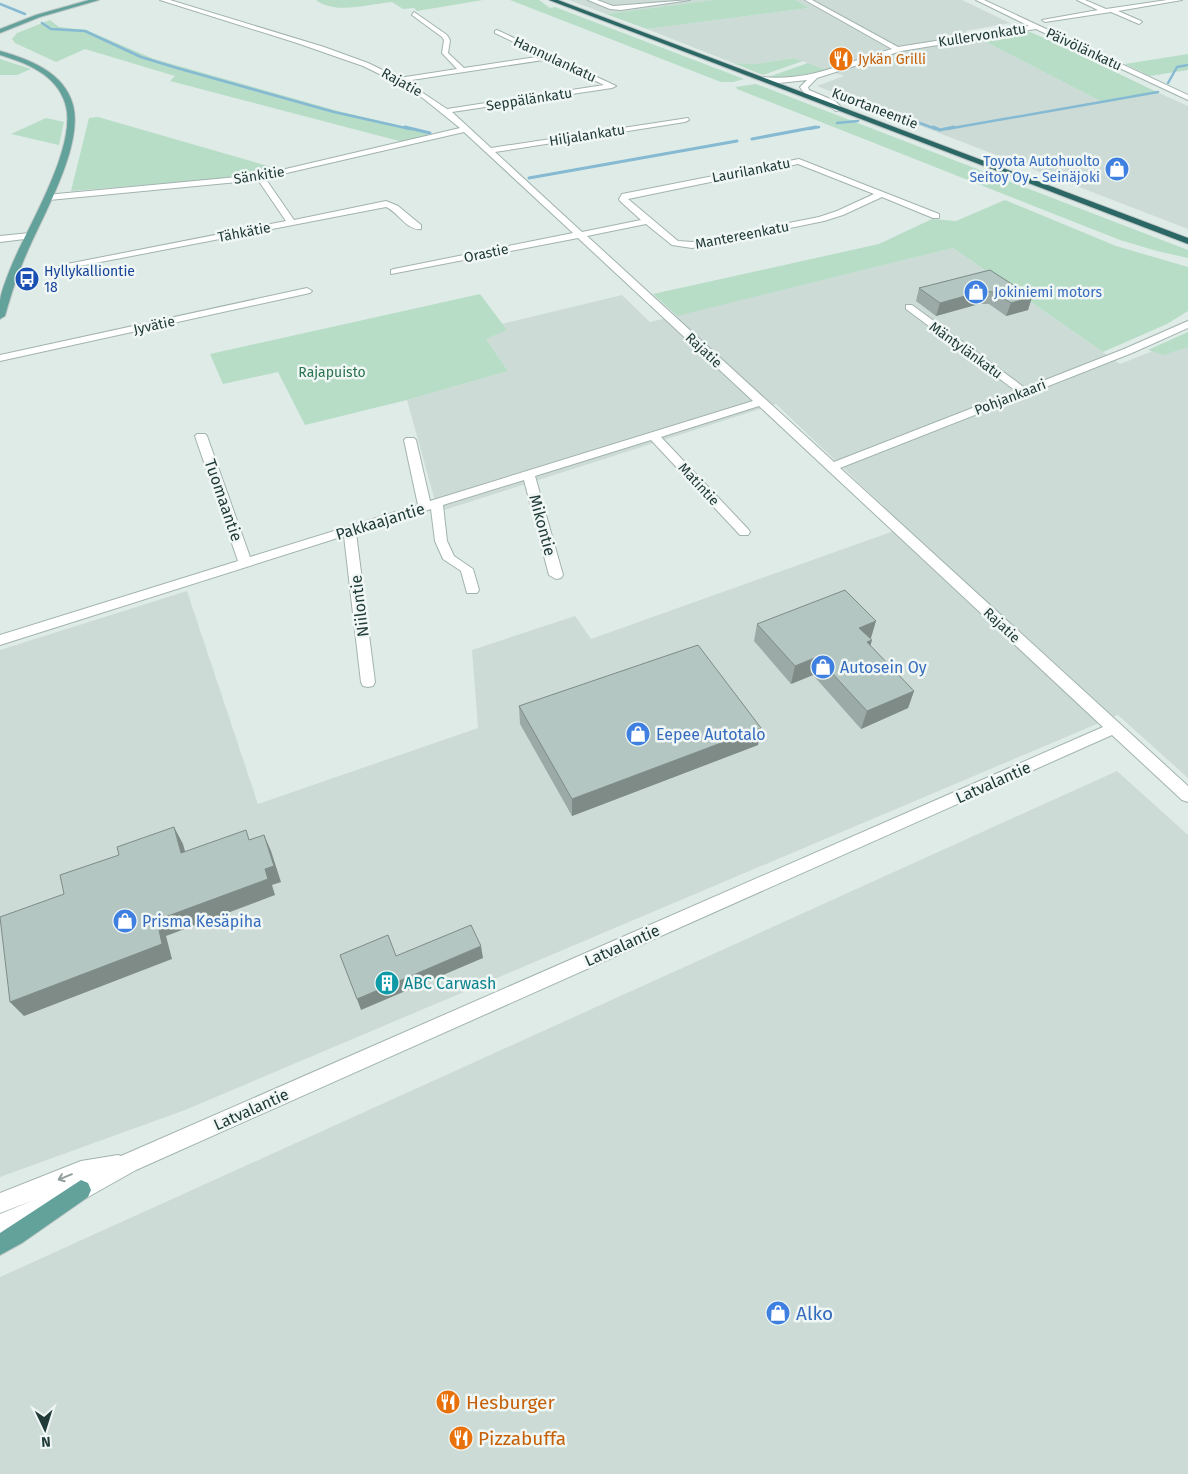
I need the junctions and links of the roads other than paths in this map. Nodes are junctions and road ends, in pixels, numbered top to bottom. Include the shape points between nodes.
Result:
1 (85, 0) edge
2 (96, 0) edge
3 (163, 0) edge
4 (552, 0) edge
5 (591, 0) edge
6 (687, 0) edge
7 (808, 0) edge
8 (979, 0) edge
9 (1080, 0) edge
10 (1098, 0) edge
11 (1179, 0) edge
12 (1120, 9) junction
13 (1108, 11) junction
14 (414, 14) dead end
15 (1045, 20) dead end
16 (1140, 22) dead end
17 (0, 26) edge
18 (1036, 26) junction
19 (0, 31) edge
20 (497, 32) dead end
21 (898, 50) junction
22 (0, 53) edge
23 (551, 57) junction
24 (462, 70) junction
25 (814, 77) junction
26 (761, 79) junction
27 (400, 80) junction
28 (612, 86) joint
29 (1188, 98) edge
30 (839, 109) junction
31 (446, 111) junction
32 (685, 120) dead end
33 (465, 129) junction
34 (488, 151) junction
35 (260, 177) junction
36 (882, 194) junction
37 (49, 197) junction
38 (936, 216) dead end
39 (648, 221) junction
40 (292, 223) junction
41 (418, 227) dead end
42 (577, 234) junction
43 (30, 236) junction
44 (0, 239) edge
45 (1188, 241) edge
46 (62, 268) dead end
47 (394, 272) dead end
48 (307, 291) dead end
49 (909, 307) dead end
50 (0, 316) edge
51 (1188, 324) edge
52 (0, 358) edge
53 (1024, 392) junction
54 (760, 402) junction
55 (201, 436) dead end
56 (654, 436) junction
57 (410, 440) dead end
58 (831, 467) junction
59 (529, 475) junction
60 (431, 506) junction
61 (350, 531) junction
62 (744, 532) dead end
63 (246, 564) junction
64 (556, 575) dead end
65 (472, 590) dead end
66 (0, 640) edge
67 (368, 682) dead end
68 (1114, 728) junction
69 (1188, 796) edge
70 (129, 1162) junction
71 (81, 1190) junction
72 (0, 1203) edge
73 (0, 1225) edge
74 (0, 1244) edge

1 - 17 main road
2 - 19 main road via 28,19
3 - 27 street, Rajatie via 344,55
4 - 26 highway, Kuortaneentie
5 - 6 street via 612,8
7 - 21 street
8 - 18 street, Päivölänkatu
9 - 13 street
10 - 12 street
11 - 12 street
12 - 13 street
13 - 15 street
13 - 16 street
14 - 24 street via 445,36 445,53
18 - 21 street, Kullervonkatu
18 - 29 street, Päivölänkatu
20 - 23 street, Hannulankatu
21 - 25 street, Kullervonkatu
22 - 37 main road via 47,71 65,94 70,107 66,145
23 - 24 street
23 - 28 street, Hannulankatu
24 - 27 street
25 - 26 street, Kullervonkatu via 789,82
25 - 30 street via 806,83 806,91
26 - 30 highway, Kuortaneentie
27 - 31 street, Rajatie
28 - 31 street, Seppälänkatu
30 - 45 highway, Kuortaneentie
31 - 33 street, Rajatie
32 - 34 street, Hiljalankatu
33 - 34 street, Rajatie
33 - 35 street, Sänkitie
34 - 42 street, Rajatie
35 - 37 street, Sänkitie
35 - 40 street
36 - 38 street, Laurilankatu
36 - 39 street, Mantereenkatu via 821,219 692,245 675,243
36 - 39 street, Laurilankatu via 798,161 625,196 623,200
37 - 43 main road
39 - 42 street
40 - 41 street, Tähkätie via 386,204 392,205
40 - 46 street, Tähkätie
42 - 47 street, Orastie
42 - 54 street, Rajatie
43 - 44 street
43 - 50 main road via 11,279
48 - 52 street, Jyvätie
49 - 53 street, Mäntylänkatu
51 - 53 street, Pohjankaari via 1128,352
53 - 58 street, Pohjankaari
54 - 56 street, Pakkaajantie
54 - 58 street, Rajatie
55 - 63 street, Tuomaantie
56 - 59 street, Pakkaajantie
56 - 62 street, Matintie
57 - 60 street
58 - 68 street, Rajatie
59 - 60 street, Pakkaajantie
59 - 64 street, Mikontie
60 - 61 street, Pakkaajantie
60 - 65 street via 449,558 467,568
61 - 63 street, Pakkaajantie
61 - 67 street, Niilontie
63 - 66 street, Pakkaajantie
68 - 69 street, Rajatie
68 - 70 street, Latvalantie
70 - 71 street, Latvalantie
70 -> 72 street, Latvalantie via 81,1171
71 - 73 street, Latvalantie
71 - 74 main road

